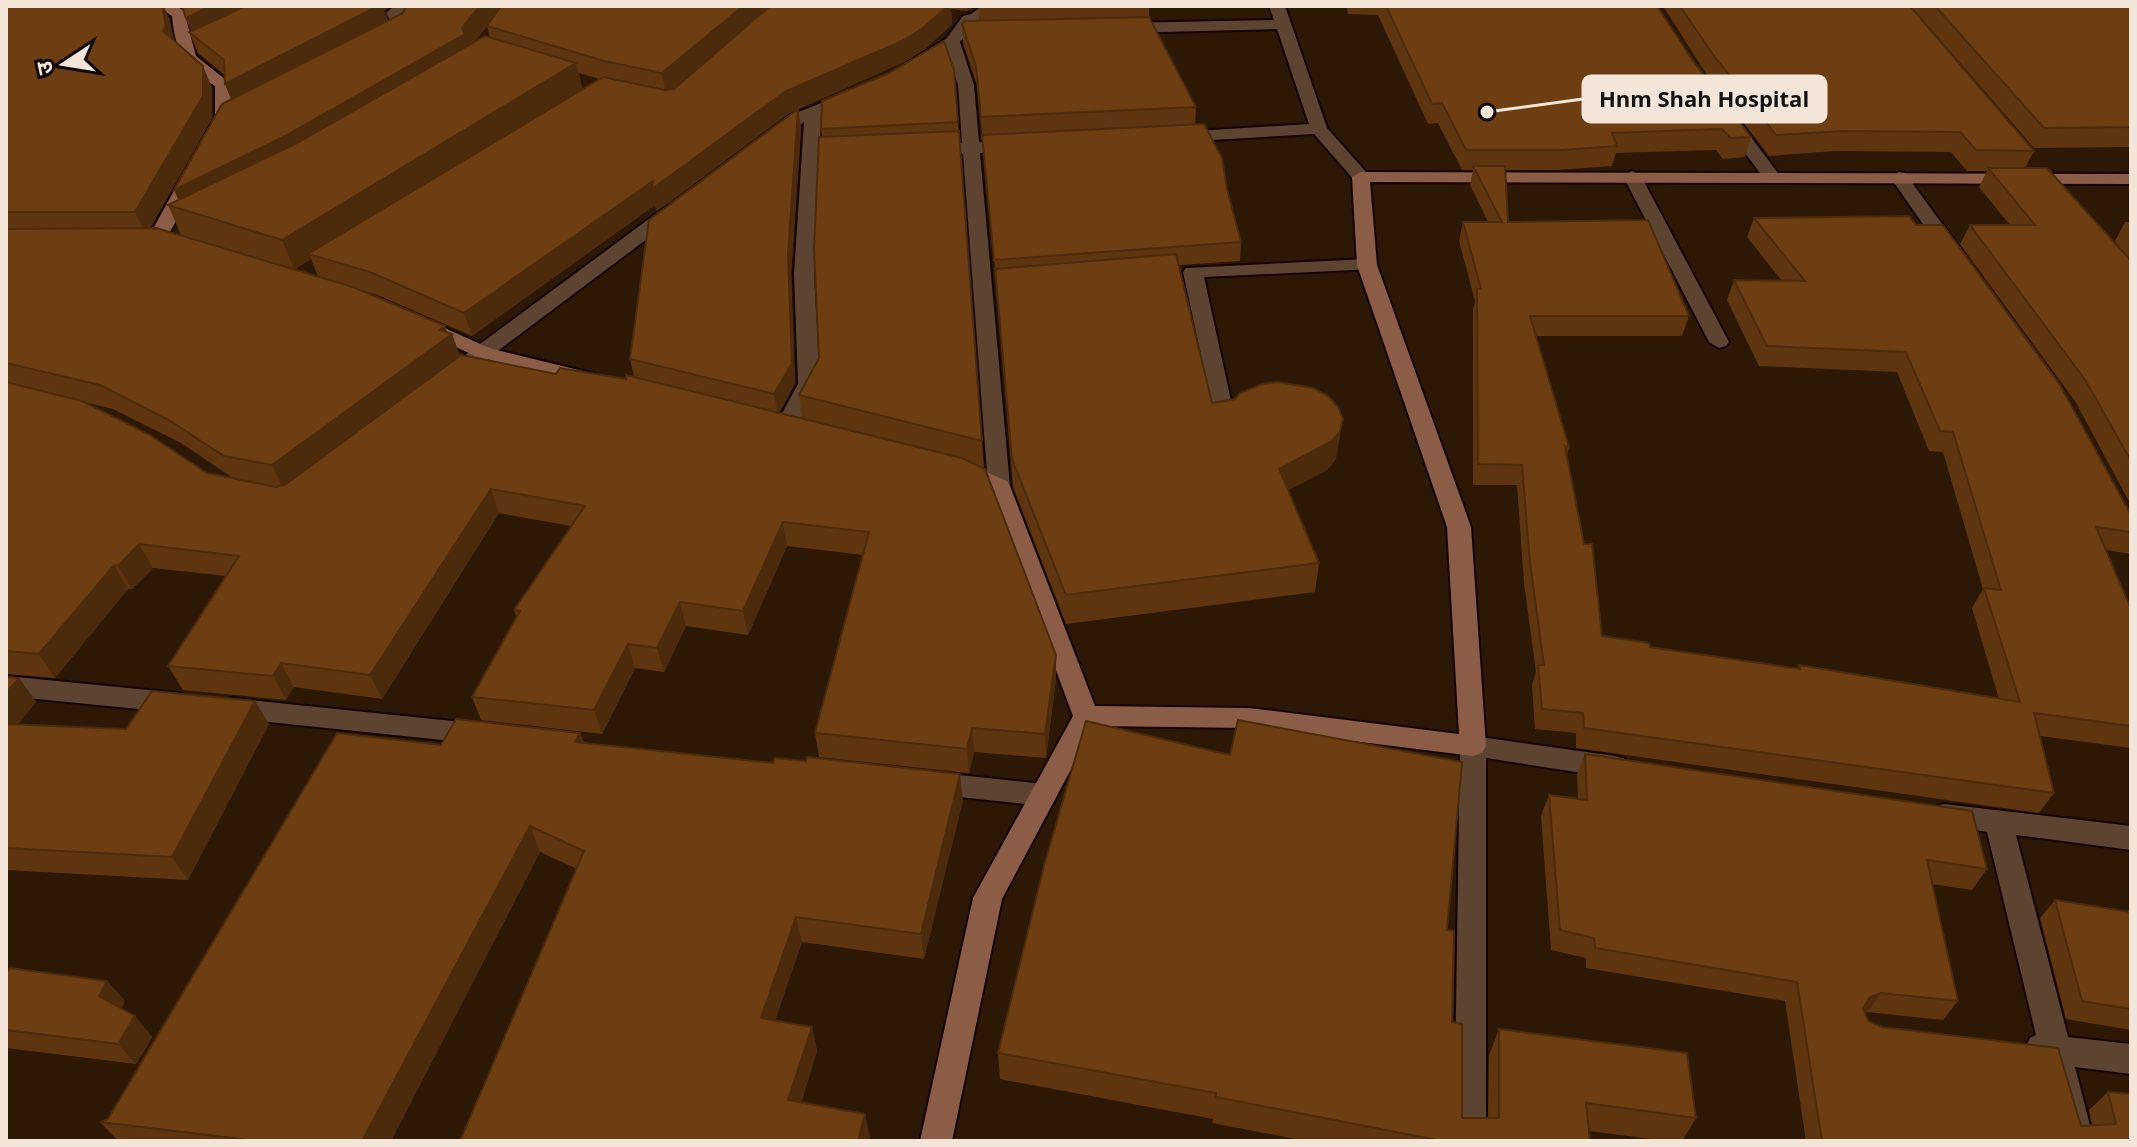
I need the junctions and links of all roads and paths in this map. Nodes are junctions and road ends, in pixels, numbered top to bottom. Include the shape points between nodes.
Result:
1 (165, 6) edge
2 (405, 6) edge
3 (991, 6) edge
4 (1277, 6) edge
5 (1283, 24) junction
6 (958, 28) junction
7 (1112, 28) edge
8 (988, 31) edge
9 (374, 42) edge
10 (905, 70) edge
11 (867, 89) edge
12 (1715, 101) edge
13 (813, 112) junction
14 (1319, 129) junction
15 (1161, 137) edge
16 (208, 145) edge
17 (1033, 145) edge
18 (759, 147) edge
19 (970, 148) junction
20 (911, 150) edge
21 (867, 152) edge
22 (809, 154) junction
23 (2023, 155) edge
24 (194, 171) edge
25 (1632, 176) junction
26 (1361, 177) junction
27 (1772, 177) junction
28 (1899, 177) junction
29 (2043, 178) junction
30 (2131, 179) edge
31 (2062, 200) edge
32 (683, 203) edge
33 (187, 223) edge
34 (158, 241) junction
35 (201, 251) edge
36 (1367, 265) junction
37 (1962, 265) edge
38 (399, 315) edge
39 (1719, 342) dead end
40 (482, 352) junction
41 (602, 382) edge
42 (433, 389) edge
43 (1224, 419) edge
44 (760, 422) edge
45 (943, 466) edge
46 (999, 486) junction
47 (6, 686) edge
48 (1086, 716) junction
49 (356, 720) junction
50 (513, 737) edge
51 (1473, 746) junction
52 (341, 747) edge
53 (1643, 771) edge
54 (903, 780) edge
55 (1043, 795) junction
56 (1921, 811) edge
57 (1999, 823) junction
58 (2131, 838) edge
59 (2008, 1045) edge
60 (2055, 1050) junction
61 (2131, 1059) edge
62 (936, 1141) edge
63 (1470, 1141) edge
64 (2078, 1141) edge

1 - 16 street via 179,14 197,68 223,84 230,115
2 - 9 street via 394,13 402,28
3 - 6 street
4 - 5 street
5 - 7 street
5 - 14 street
6 - 8 street
6 - 10 street
6 - 19 street
11 - 13 street
12 - 27 street
13 - 18 street
13 - 22 street
14 - 15 street
14 - 26 street
17 - 19 street
19 - 20 street
19 - 46 street via 991,289 986,358
21 - 22 street
22 - 44 street via 804,274 809,384 792,430
23 - 29 street
24 - 34 street
25 - 26 street
25 - 27 street
25 - 39 street
26 - 36 street
27 - 28 street
28 - 29 street
28 - 37 street
29 - 30 street
29 - 31 street
32 - 40 street
33 - 34 street
34 - 35 street
36 - 43 street via 1185,272
36 - 51 street via 1459,527
38 - 40 street
40 - 41 street
40 - 42 street
45 - 46 street
46 - 48 street
47 - 49 street
48 - 51 street via 1249,718
48 - 55 street
49 - 50 street
49 - 52 street
51 - 53 street
51 - 63 street
54 - 55 street
55 - 62 street via 988,898
56 - 57 street
57 - 58 street
57 - 60 street
59 - 60 street
60 - 61 street
60 - 64 street

